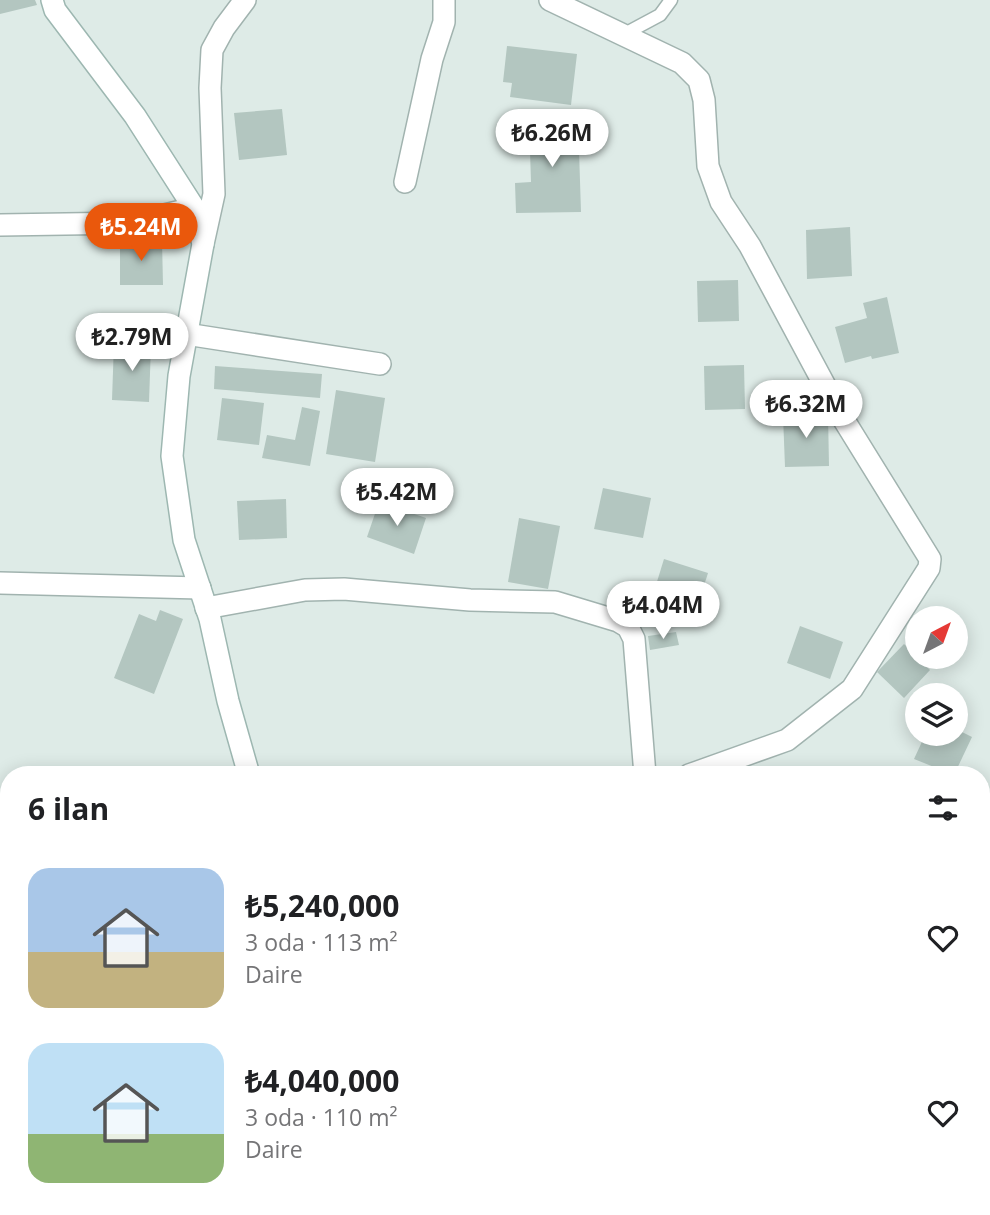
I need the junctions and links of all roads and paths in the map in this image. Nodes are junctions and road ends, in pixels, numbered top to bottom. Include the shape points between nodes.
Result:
1 (52, 0) edge
2 (245, 0) edge
3 (444, 0) edge
4 (550, 0) edge
5 (671, 0) edge
6 (624, 37) junction
7 (405, 182) dead end
8 (194, 208) junction
9 (0, 225) edge
10 (203, 244) junction
11 (186, 334) junction
12 (380, 364) dead end
13 (0, 583) edge
14 (203, 598) junction
15 (246, 766) edge
16 (644, 766) edge
17 (714, 766) edge

1 - 8 street
2 - 10 street via 212,50 214,194
3 - 7 street via 444,22
4 - 6 street
5 - 6 lane via 660,15
6 - 17 street via 682,63 699,80 708,166 721,202 751,246 839,412 930,559 929,568 852,689 787,740
8 - 9 street via 131,223
8 - 10 street
10 - 11 street
11 - 12 street
11 - 14 street via 172,456 184,540
13 - 14 street
14 - 15 street
14 - 16 street via 344,589 555,602 618,621 634,639

